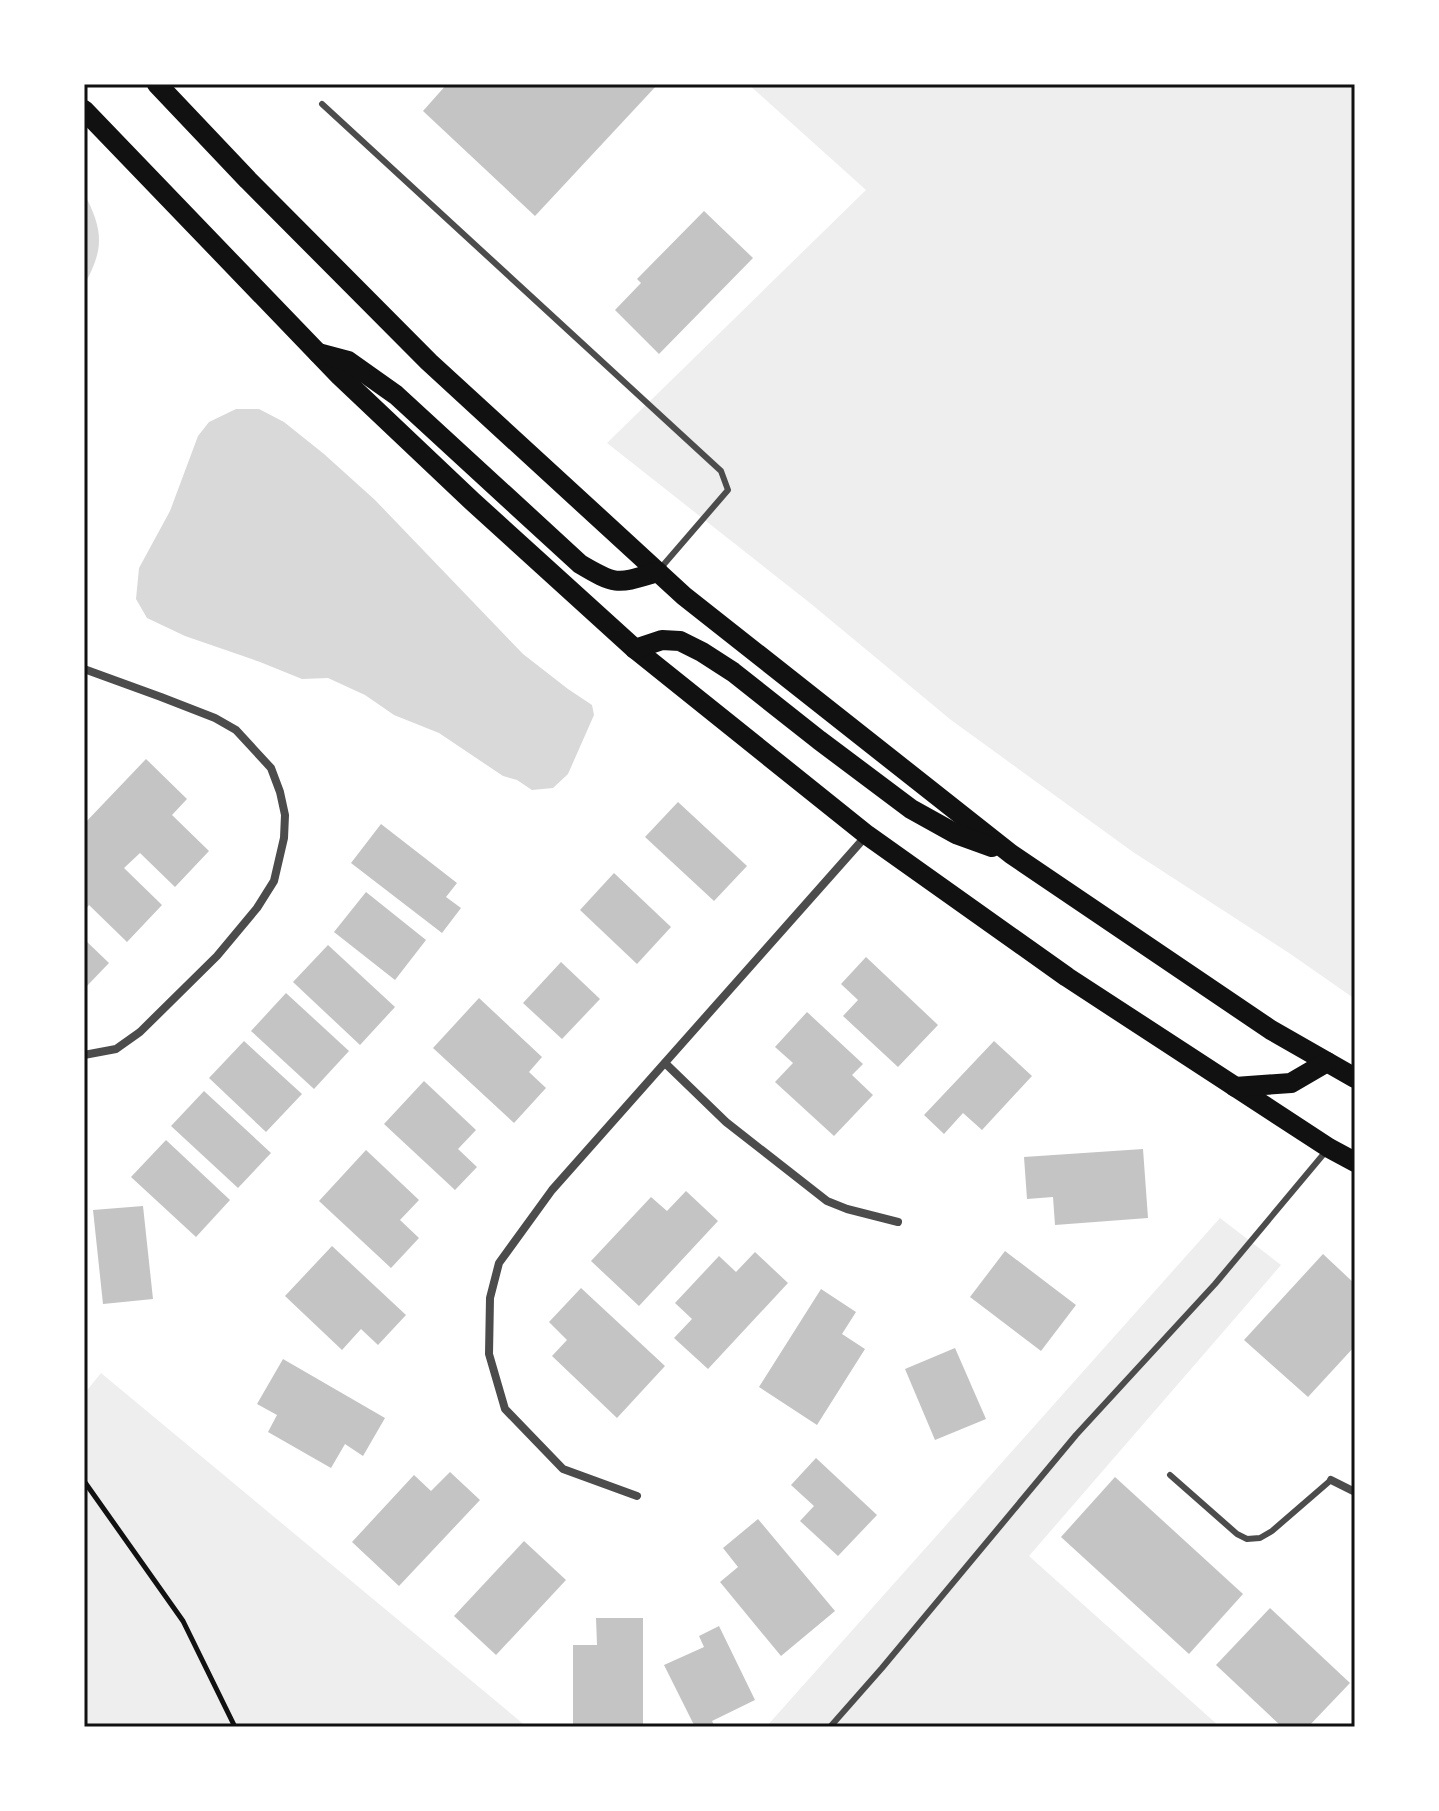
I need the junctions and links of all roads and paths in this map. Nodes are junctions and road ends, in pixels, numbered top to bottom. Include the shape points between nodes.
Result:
1 (157, 84) edge
2 (322, 104) dead end
3 (84, 110) edge
4 (318, 353) junction
5 (658, 572) junction
6 (635, 649) junction
7 (84, 669) edge
8 (867, 835) junction
9 (1011, 854) junction
10 (84, 1055) edge
11 (1327, 1062) junction
12 (665, 1063) junction
13 (1355, 1078) edge
14 (1235, 1087) junction
15 (1355, 1141) edge
16 (1329, 1148) junction
17 (1355, 1162) edge
18 (898, 1222) dead end
19 (1170, 1475) dead end
20 (1331, 1480) joint
21 (84, 1481) edge
22 (1355, 1492) edge
23 (637, 1496) dead end
24 (235, 1727) edge
25 (830, 1727) edge

1 - 5 main road via 429,362
2 - 5 lane via 721,471 728,490
3 - 4 main road
4 - 5 main road via 348,361 396,395 580,564 605,580 623,583
4 - 6 main road
5 - 9 main road
6 - 8 main road
6 - 9 main road via 662,640 680,641 702,652 911,809 956,834
7 - 10 street via 236,730 271,768 285,815 274,881 217,956 140,1032 116,1049
8 - 12 street
8 - 14 main road via 1067,977
9 - 11 main road via 1271,1030
11 - 13 main road
11 - 14 main road via 1291,1083
12 - 18 street via 726,1122 827,1201
12 - 23 street via 552,1190 499,1263 490,1298 489,1354 505,1409 563,1469
14 - 16 main road
15 - 16 main road
16 - 17 main road
16 - 25 lane via 1215,1284 1076,1435
19 - 20 lane via 1247,1539 1272,1531
20 - 22 street
21 - 24 path via 183,1621

